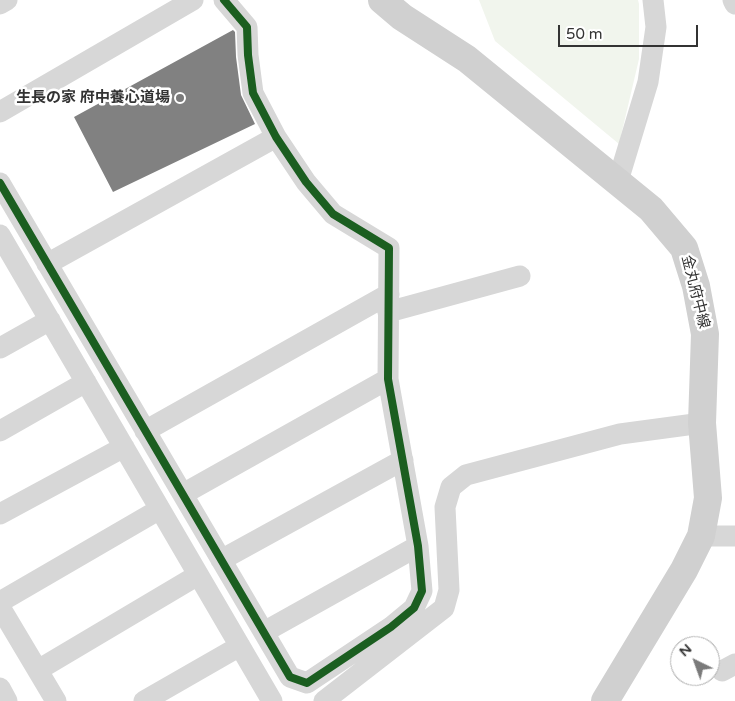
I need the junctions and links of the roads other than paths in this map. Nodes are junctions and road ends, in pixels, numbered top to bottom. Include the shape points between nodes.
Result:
1 (7, 0) edge
2 (193, 0) edge
3 (224, 0) edge
4 (382, 0) edge
5 (653, 0) edge
6 (733, 0) edge
7 (0, 4) edge
8 (735, 4) edge
9 (0, 112) edge
10 (276, 137) junction
11 (618, 181) junction
12 (0, 183) edge
13 (0, 235) edge
14 (6, 258) edge
15 (48, 264) junction
16 (520, 276) dead end
17 (389, 303) junction
18 (50, 320) junction
19 (0, 348) edge
20 (388, 379) junction
21 (86, 382) junction
22 (702, 423) junction
23 (0, 431) edge
24 (145, 431) junction
25 (124, 447) junction
26 (403, 460) junction
27 (183, 494) junction
28 (160, 509) junction
29 (0, 514) edge
30 (701, 536) junction
31 (735, 536) edge
32 (418, 546) junction
33 (221, 560) junction
34 (198, 575) junction
35 (0, 602) edge
36 (0, 607) edge
37 (264, 632) junction
38 (397, 634) junction
39 (240, 646) junction
40 (38, 670) junction
41 (0, 688) edge
42 (7, 701) edge
43 (56, 701) edge
44 (144, 701) edge
45 (272, 701) edge
46 (324, 701) edge
47 (605, 701) edge

1 - 7 street
2 - 9 street
3 - 10 street via 247,27 253,93
4 - 11 main road, 金丸府中線 via 402,17 467,59
5 - 11 street via 656,26 648,82
6 - 8 street
10 - 15 street
10 - 17 street via 306,182 333,214 389,248
11 - 22 main road, 金丸府中線 via 651,209 684,248 696,286 705,334
12 - 15 street
13 - 14 street
14 - 18 street
15 - 24 street
16 - 17 street
17 - 20 street
17 - 24 street
18 - 19 street
18 - 21 street
20 - 26 street
20 - 27 street
21 - 23 street
21 - 25 street
22 - 30 main road, 金丸府中線 via 708,498
22 - 38 street via 620,434 466,475 451,487 445,507 449,590 444,608
24 - 27 street
25 - 28 street
25 - 29 street
26 - 32 street
26 - 33 street
27 - 33 street
28 - 34 street
28 - 35 street
30 - 31 street
30 - 47 main road, 金丸府中線
32 - 37 street
32 - 38 street via 422,591
33 - 37 street
34 - 39 street
34 - 40 street
36 - 40 street
37 - 38 street via 290,677 307,683
38 - 46 street
39 - 44 street
39 - 45 street
40 - 43 street
41 - 42 street

